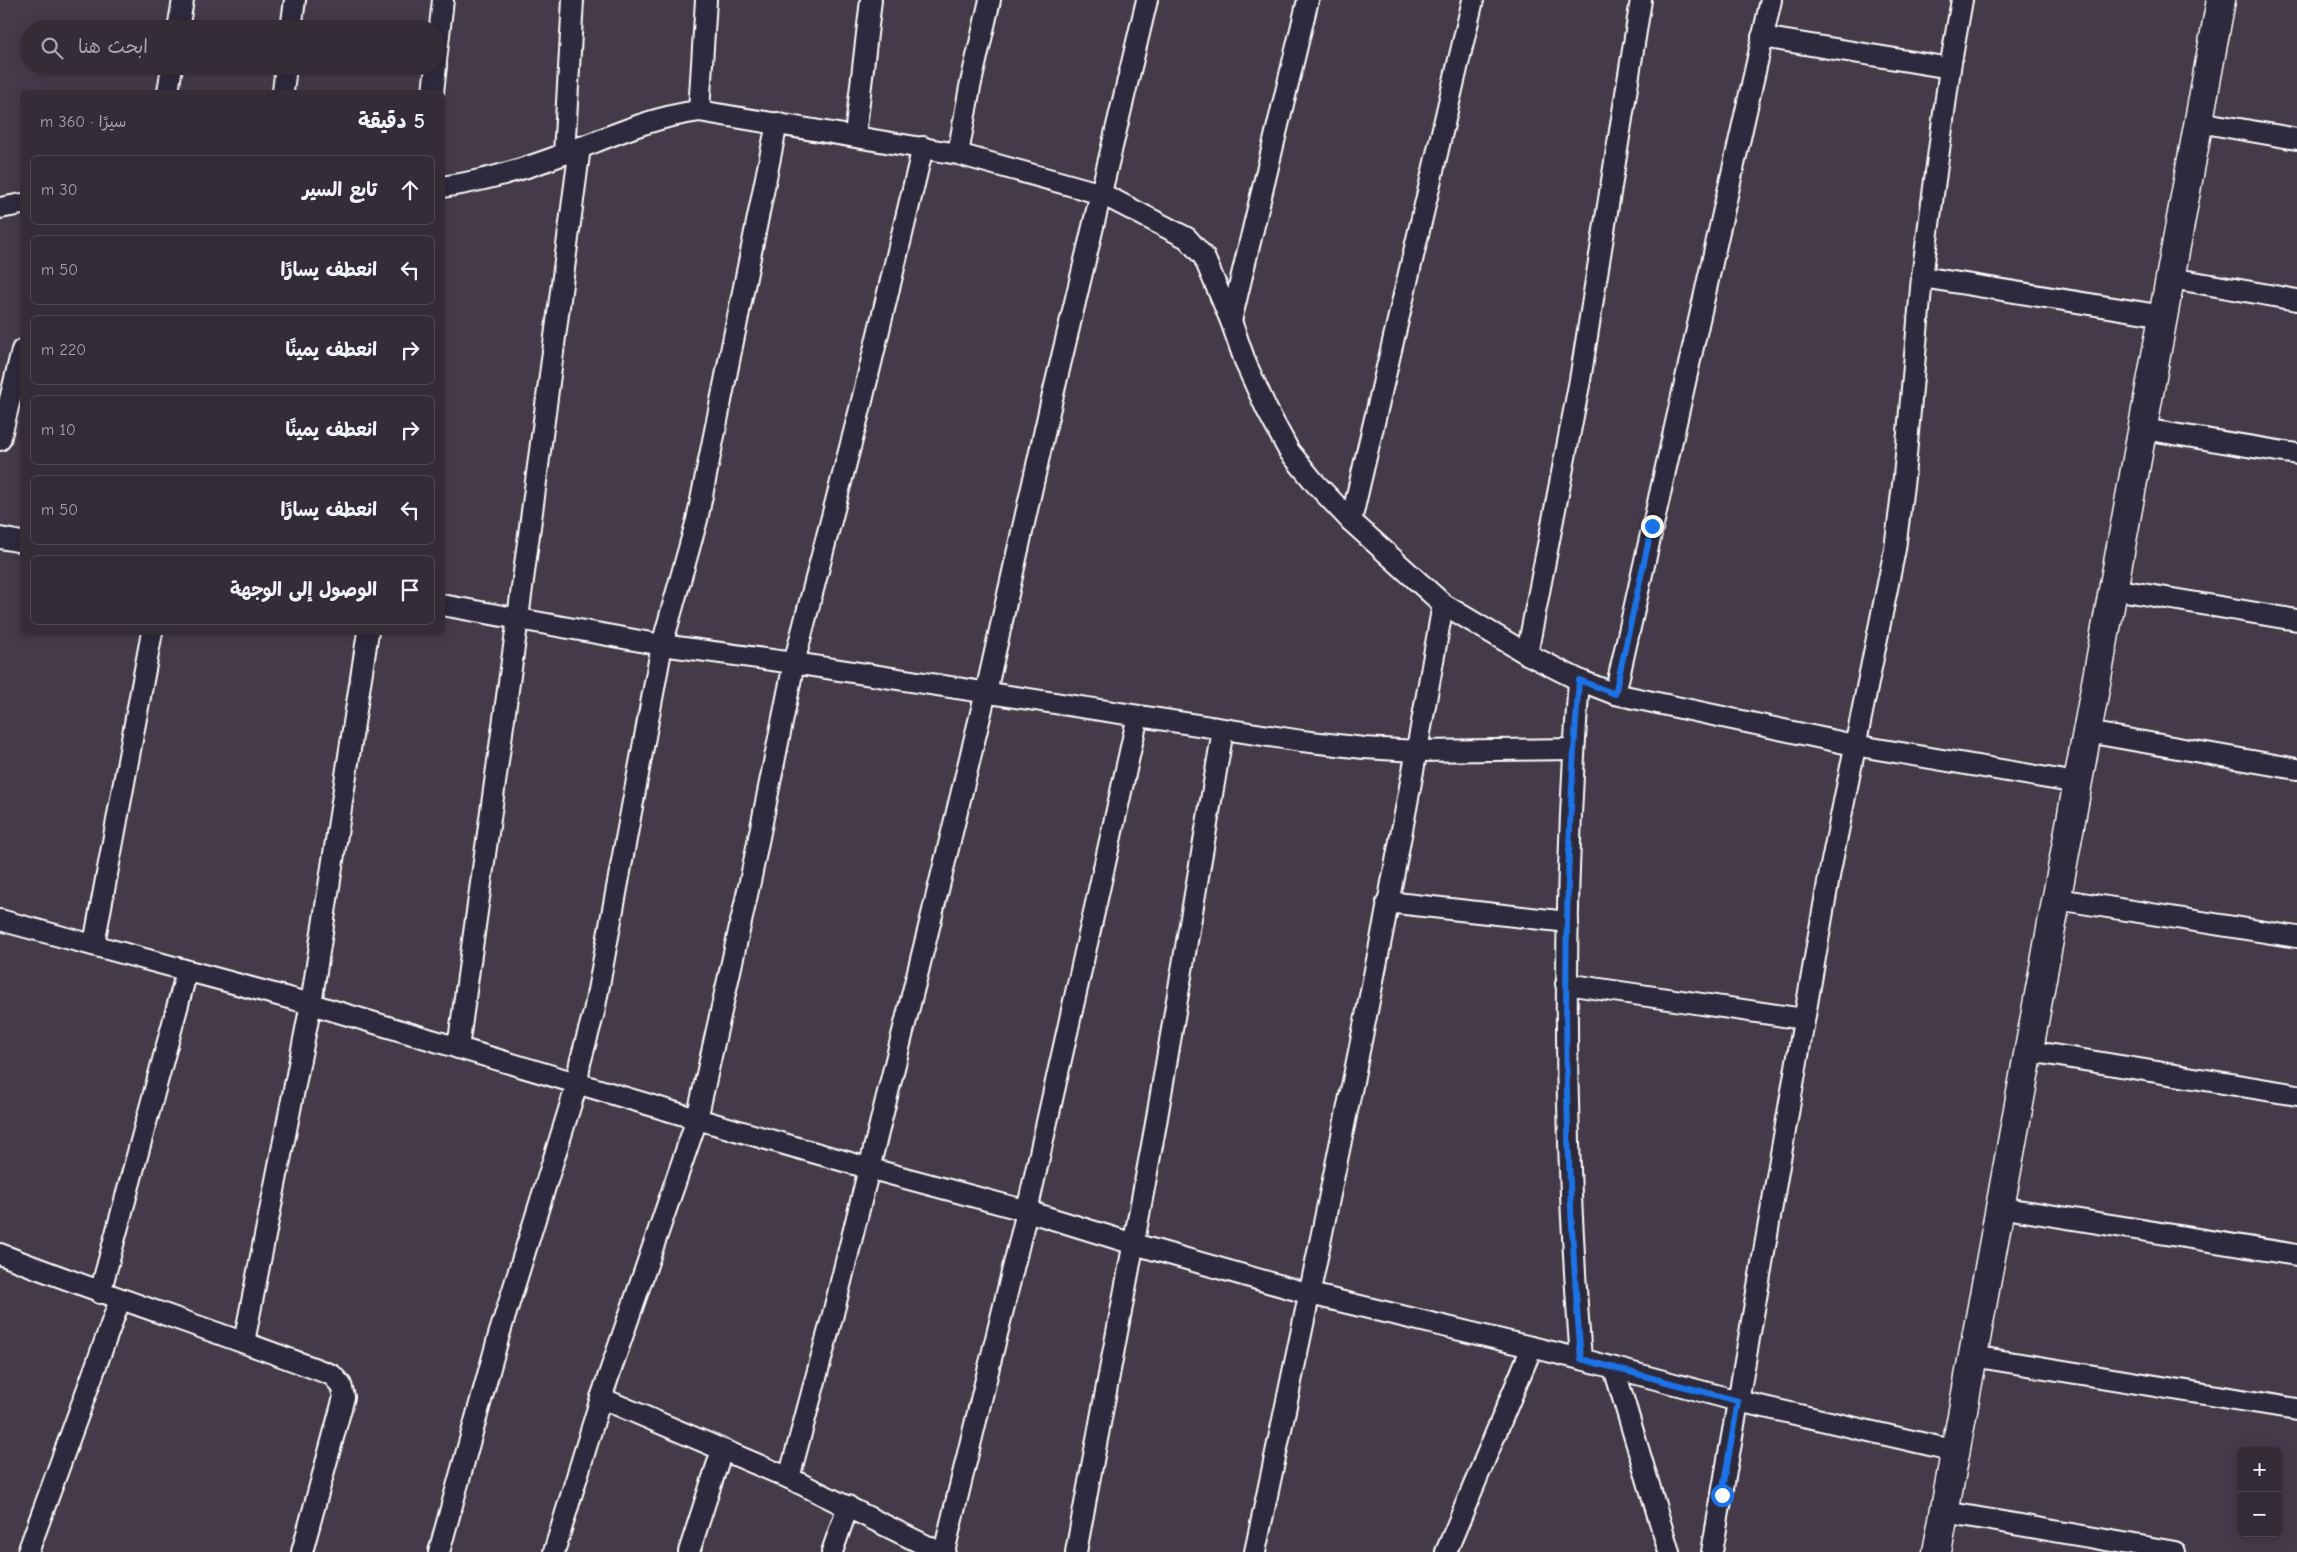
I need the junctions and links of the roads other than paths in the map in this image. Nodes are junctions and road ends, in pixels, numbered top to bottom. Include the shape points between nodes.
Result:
1 (183, 0) edge
2 (295, 0) edge
3 (444, 0) edge
4 (573, 0) edge
5 (706, 0) edge
6 (871, 0) edge
7 (990, 0) edge
8 (1147, 0) edge
9 (1308, 0) edge
10 (1473, 0) edge
11 (1641, 0) edge
12 (1771, 0) edge
13 (1962, 0) edge
14 (2221, 0) edge
15 (180, 20) edge
16 (292, 20) edge
17 (441, 20) edge
18 (1762, 37) junction
19 (1950, 68) junction
20 (171, 75) edge
21 (285, 75) edge
22 (435, 75) edge
23 (168, 90) edge
24 (283, 90) edge
25 (432, 90) edge
26 (699, 110) junction
27 (2199, 122) junction
28 (777, 123) junction
29 (855, 136) junction
30 (2297, 139) edge
31 (923, 147) junction
32 (572, 151) junction
33 (958, 154) junction
34 (445, 187) edge
35 (1102, 194) junction
36 (20, 204) edge
37 (0, 208) edge
38 (1922, 276) junction
39 (2170, 278) junction
40 (2297, 300) edge
41 (2164, 316) junction
42 (1231, 321) junction
43 (20, 358) edge
44 (2143, 429) junction
45 (0, 440) edge
46 (2297, 454) edge
47 (1351, 520) junction
48 (0, 538) edge
49 (20, 542) edge
50 (2113, 589) junction
51 (1442, 604) junction
52 (445, 606) edge
53 (518, 618) junction
54 (2297, 620) edge
55 (151, 635) edge
56 (368, 635) edge
57 (662, 645) junction
58 (1527, 654) junction
59 (794, 663) junction
60 (1579, 680) junction
61 (986, 692) junction
62 (1615, 694) junction
63 (1138, 716) junction
64 (1223, 730) junction
65 (2087, 732) junction
66 (1854, 746) junction
67 (1574, 749) junction
68 (1417, 751) junction
69 (2297, 769) edge
70 (2077, 782) junction
71 (2057, 899) junction
72 (1387, 902) junction
73 (1568, 922) junction
74 (2, 926) edge
75 (2297, 937) edge
76 (94, 944) junction
77 (187, 971) junction
78 (1566, 984) junction
79 (311, 1004) junction
80 (1804, 1018) junction
81 (458, 1048) junction
82 (2029, 1052) junction
83 (577, 1084) junction
84 (2297, 1095) edge
85 (697, 1119) junction
86 (868, 1168) junction
87 (1999, 1207) junction
88 (1027, 1210) junction
89 (1134, 1244) junction
90 (0, 1254) edge
91 (2297, 1255) edge
92 (100, 1293) junction
93 (1310, 1294) junction
94 (120, 1300) junction
95 (244, 1342) junction
96 (1532, 1347) junction
97 (1972, 1356) junction
98 (1581, 1359) junction
99 (1614, 1368) junction
100 (601, 1398) junction
101 (1738, 1401) junction
102 (2297, 1409) edge
103 (722, 1450) junction
104 (1956, 1451) junction
105 (789, 1478) junction
106 (848, 1506) junction
107 (1945, 1512) junction
108 (28, 1552) edge
109 (302, 1552) edge
110 (439, 1552) edge
111 (554, 1552) edge
112 (690, 1552) edge
113 (832, 1552) edge
114 (939, 1552) edge
115 (944, 1552) edge
116 (1076, 1552) edge
117 (1255, 1552) edge
118 (1446, 1552) edge
119 (1669, 1552) edge
120 (1712, 1552) edge
121 (1937, 1552) edge
122 (2175, 1552) edge

1 - 15 street
2 - 16 street
3 - 17 street
4 - 32 street
5 - 26 street
6 - 29 street
7 - 33 street
8 - 35 street
9 - 42 street
10 - 47 street
11 - 58 street via 1580,380
12 - 18 street
13 - 19 street
14 - 27 main road
18 - 19 street
18 - 62 street
19 - 38 street
20 - 23 street
21 - 24 street
22 - 25 street
26 - 28 street
26 - 32 street via 658,118
27 - 30 street
27 - 39 main road
28 - 29 street
28 - 57 street via 697,520
29 - 31 street
31 - 33 street
31 - 59 street
32 - 34 street via 521,170
32 - 53 street
33 - 35 street
35 - 42 street via 1187,238 1204,257
35 - 61 street
36 - 37 street
38 - 41 street
38 - 66 street via 1895,549
39 - 40 street
39 - 41 main road
41 - 44 main road
42 - 47 street via 1246,364 1289,451
43 - 45 street
44 - 46 street
44 - 50 main road
47 - 51 street
48 - 49 street
50 - 54 street
50 - 65 main road
51 - 58 street
51 - 68 street
52 - 53 street
53 - 57 street
53 - 81 street
55 - 76 street
56 - 79 street
57 - 59 street
57 - 83 street via 594,1012
58 - 60 street
59 - 61 street
59 - 85 street via 751,878
60 - 62 street
60 - 67 street
61 - 63 street
61 - 86 street
62 - 66 street
63 - 64 street
63 - 88 street
64 - 68 street via 1364,748
64 - 89 street
65 - 69 street
65 - 70 main road
66 - 70 street
66 - 80 street
67 - 68 street
67 - 73 street
68 - 72 street
70 - 71 main road
71 - 75 street
71 - 82 main road
72 - 73 street
72 - 93 street
73 - 78 street
74 - 76 street
76 - 77 street
77 - 79 street
77 - 92 street
78 - 80 street
78 - 98 street via 1568,1158
79 - 81 street
79 - 95 street
80 - 101 street
81 - 83 street
82 - 84 street
82 - 87 main road
83 - 85 street
83 - 110 street via 499,1335
85 - 86 street
85 - 100 street
86 - 88 street
86 - 105 street
87 - 91 street
87 - 97 main road
88 - 89 street
88 - 115 street
89 - 93 street
89 - 116 street
90 - 92 street
92 - 94 street
93 - 96 street
93 - 117 street
94 - 95 street
94 - 108 street
95 - 109 street via 332,1375 341,1385 344,1397
96 - 98 street
96 - 118 street
97 - 102 street
97 - 104 main road
98 - 99 street
99 - 101 street
99 - 119 street
100 - 103 street
100 - 111 street
101 - 104 street
101 - 120 street
103 - 105 street
103 - 112 street
104 - 107 main road
105 - 106 street
106 - 113 street
106 - 114 street
107 - 121 main road
107 - 122 street

